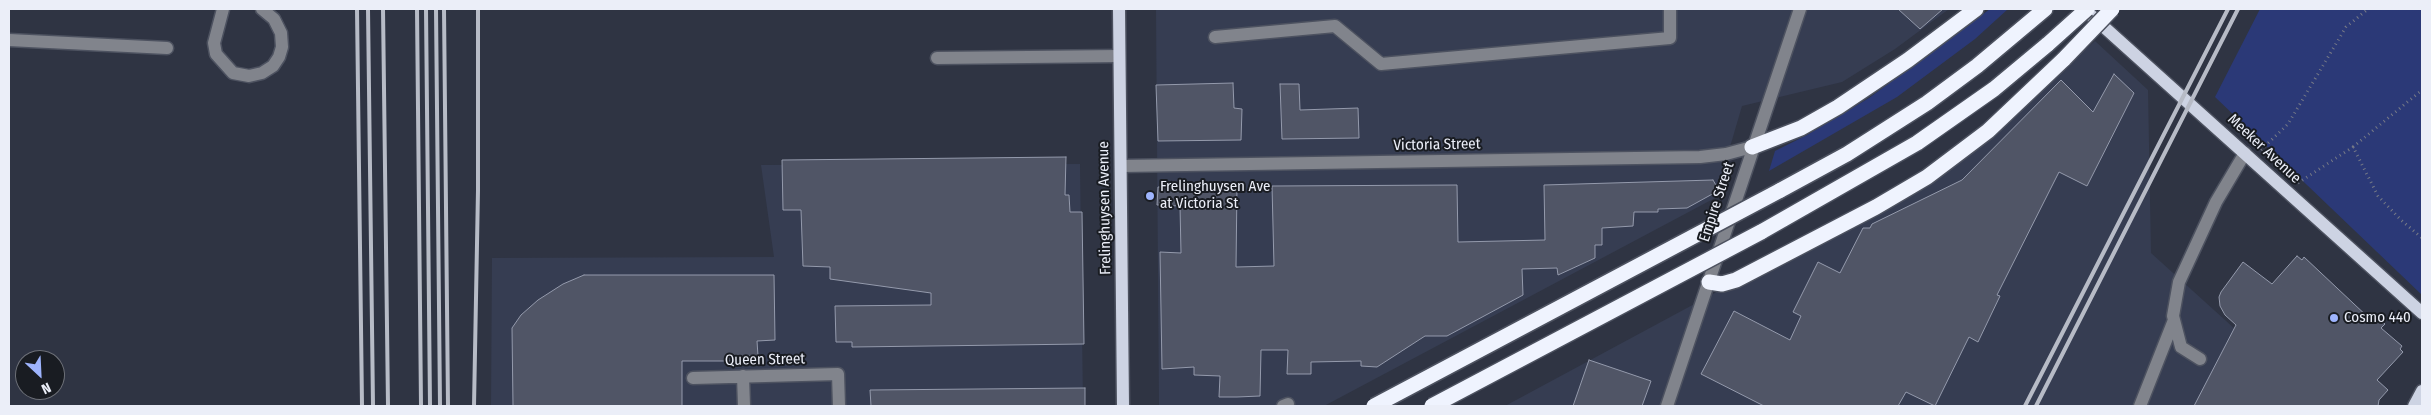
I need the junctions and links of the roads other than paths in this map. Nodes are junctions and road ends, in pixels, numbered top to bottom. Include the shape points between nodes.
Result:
1 (223, 9) edge
2 (262, 9) edge
3 (1120, 9) edge
4 (1670, 9) edge
5 (1800, 9) edge
6 (1976, 9) edge
7 (2044, 9) edge
8 (2086, 9) edge
9 (2112, 9) edge
10 (1215, 37) dead end
11 (9, 40) edge
12 (167, 48) dead end
13 (1120, 56) junction
14 (937, 58) dead end
15 (1752, 147) junction
16 (2248, 156) junction
17 (1121, 166) junction
18 (1709, 282) junction
19 (2422, 313) edge
20 (2174, 320) junction
21 (2200, 358) dead end
22 (743, 376) junction
23 (693, 378) dead end
24 (2422, 391) edge
25 (744, 406) edge
26 (839, 406) edge
27 (1123, 406) edge
28 (1374, 406) edge
29 (1432, 406) edge
30 (1667, 406) edge
31 (2140, 406) edge
32 (2414, 406) edge

1 - 2 street via 214,43 216,54 233,72 249,76 273,66 282,47 281,33 274,19
3 - 13 main road, Frelinghuysen Avenue
4 - 10 street via 1670,38 1381,64 1335,26
5 - 15 street, Empire Street
6 - 15 highway via 1838,107 1801,128
7 - 28 highway, bridge via 1952,86 1902,120 1779,191
8 - 16 main road, Meeker Avenue
8 - 29 highway, bridge via 1987,93 1917,143 1761,232
9 - 18 highway, bridge via 1988,130 1926,177 1876,207 1736,280 1722,284
11 - 12 street
13 - 14 street
13 - 17 main road, Frelinghuysen Avenue
15 - 17 street, Victoria Street via 1700,157
15 - 18 street, Empire Street
16 - 19 main road, Meeker Avenue
16 - 20 street via 2216,202 2179,282
17 - 27 main road, Frelinghuysen Avenue
18 - 30 street, Empire Street
20 - 21 street via 2181,347
20 - 31 street
22 - 23 street, Queen Street
22 - 25 street
22 - 26 street, Queen Street via 838,374
24 - 32 main road

